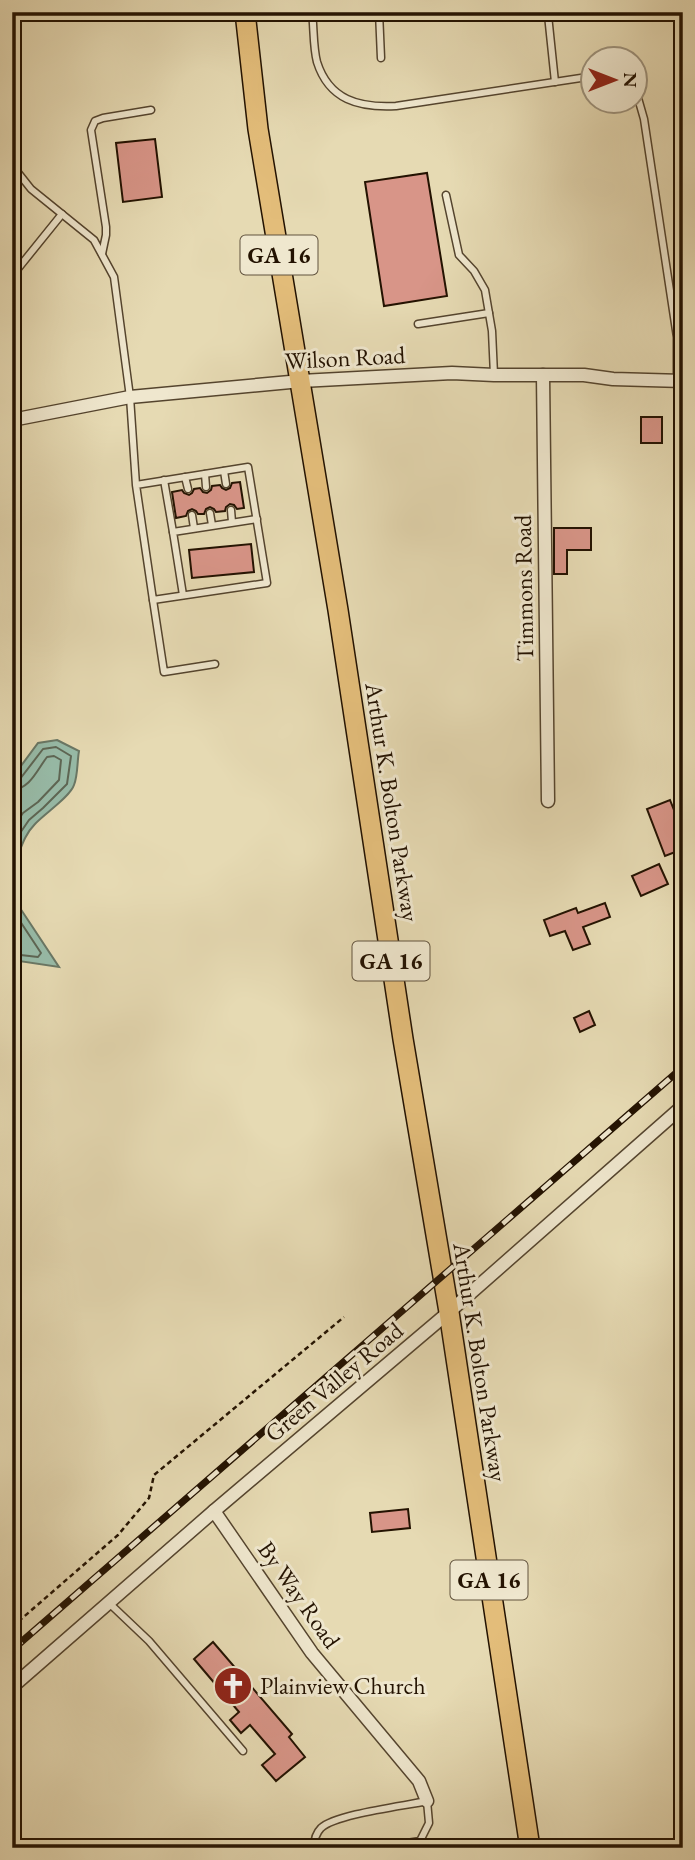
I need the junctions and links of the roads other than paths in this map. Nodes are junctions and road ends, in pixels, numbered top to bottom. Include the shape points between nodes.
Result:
1 (245, 12) edge
2 (313, 12) edge
3 (379, 15) edge
4 (440, 15) edge
5 (381, 58) dead end
6 (580, 78) edge
7 (555, 82) junction
8 (151, 110) dead end
9 (643, 116) edge
10 (12, 165) edge
11 (446, 195) dead end
12 (62, 214) junction
13 (102, 254) junction
14 (12, 276) edge
15 (489, 313) junction
16 (418, 324) dead end
17 (494, 375) junction
18 (542, 375) junction
19 (680, 380) edge
20 (300, 381) junction
21 (130, 397) junction
22 (12, 420) edge
23 (224, 471) junction
24 (205, 474) junction
25 (185, 477) junction
26 (164, 480) junction
27 (226, 484) dead end
28 (136, 485) junction
29 (206, 487) dead end
30 (188, 489) dead end
31 (231, 510) dead end
32 (210, 513) dead end
33 (192, 515) dead end
34 (257, 519) junction
35 (232, 522) junction
36 (212, 525) junction
37 (194, 528) junction
38 (173, 532) junction
39 (183, 595) junction
40 (153, 600) junction
41 (215, 664) dead end
42 (548, 801) dead end
43 (683, 1107) edge
44 (449, 1312) junction
45 (214, 1511) junction
46 (109, 1603) junction
47 (12, 1688) edge
48 (243, 1751) dead end
49 (427, 1801) junction
50 (394, 1845) dead end
51 (314, 1848) edge
52 (530, 1848) edge

1 - 20 main road, Arthur K. Bolton Parkway / GA 16 via 258,129
2 - 7 lane via 317,60 326,81 343,98 366,106 396,106
3 - 4 lane
3 - 5 lane
4 - 7 lane via 548,15
6 - 7 lane
8 - 13 lane via 103,118 95,121 91,131 106,227
9 - 19 lane
10 - 12 lane via 31,189
11 - 15 lane via 458,255 485,290
12 - 13 lane via 94,240
12 - 14 lane
13 - 21 lane via 114,277
15 - 16 lane
15 - 17 lane
17 - 18 street, Wilson Road
17 - 20 street, Wilson Road
18 - 19 street, Wilson Road
18 - 42 street, Timmons Road
20 - 21 street, Wilson Road
20 - 44 main road, Arthur K. Bolton Parkway / GA 16
21 - 22 street, Wilson Road
21 - 28 lane
23 - 24 lane
23 - 27 lane
23 - 34 lane via 248,467
24 - 25 lane
24 - 29 lane
25 - 26 lane
25 - 30 lane
26 - 28 lane
26 - 38 lane
28 - 40 lane
31 - 35 lane
32 - 36 lane
33 - 37 lane
34 - 35 lane
34 - 39 lane via 267,583
35 - 36 lane
36 - 37 lane
37 - 38 lane
38 - 39 lane
39 - 40 lane
40 - 41 lane via 164,672
43 - 44 street, Green Valley Road
44 - 45 street, Green Valley Road
44 - 52 main road, Arthur K. Bolton Parkway / GA 16
45 - 46 street, Green Valley Road
45 - 49 street, By Way Road via 312,1653 419,1781
46 - 47 street, Green Valley Road
46 - 48 lane via 149,1641
49 - 50 lane via 429,1823 420,1840
49 - 51 lane via 333,1820 319,1830

